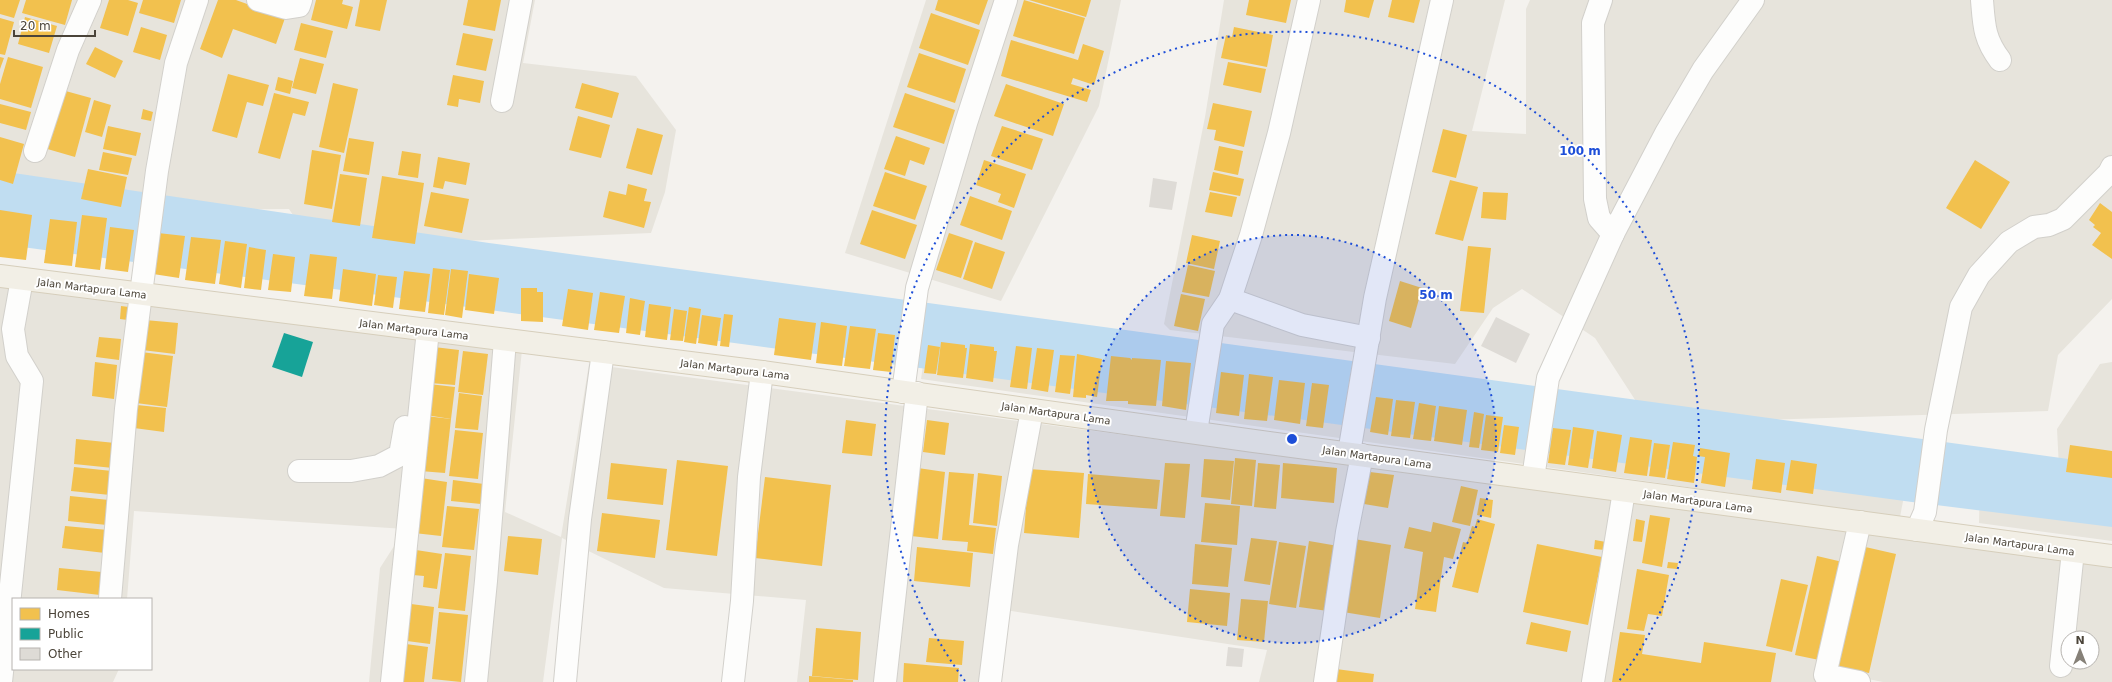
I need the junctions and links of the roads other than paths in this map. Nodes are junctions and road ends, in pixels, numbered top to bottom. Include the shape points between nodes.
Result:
1 (90, 0) edge
2 (197, 0) edge
3 (258, 0) edge
4 (301, 0) edge
5 (521, 0) edge
6 (1006, 0) edge
7 (1309, 0) edge
8 (1442, 0) edge
9 (1601, 0) edge
10 (1754, 0) edge
11 (1982, 0) edge
12 (2000, 60) dead end
13 (502, 101) dead end
14 (35, 151) dead end
15 (2112, 167) edge
16 (1613, 234) junction
17 (0, 276) edge
18 (22, 279) junction
19 (142, 286) junction
20 (1230, 299) junction
21 (423, 330) junction
22 (505, 340) junction
23 (1368, 344) junction
24 (603, 352) junction
25 (762, 372) junction
26 (908, 388) junction
27 (1032, 410) junction
28 (1197, 424) junction
29 (1354, 448) junction
30 (1534, 470) junction
31 (299, 471) dead end
32 (1624, 490) junction
33 (1921, 521) junction
34 (1860, 522) junction
35 (2073, 551) junction
36 (2112, 556) edge
37 (110, 598) edge
38 (2065, 630) edge
39 (1, 682) edge
40 (392, 682) edge
41 (476, 682) edge
42 (564, 682) edge
43 (733, 682) edge
44 (885, 682) edge
45 (990, 682) edge
46 (1325, 682) edge
47 (1592, 682) edge
48 (1859, 682) edge

1 - 14 street via 68,50
2 - 19 street via 176,63 156,170
3 - 4 street via 286,8 299,6
5 - 13 street
6 - 26 street via 917,288
7 - 20 street via 1277,140
8 - 23 street via 1375,298
9 - 16 street via 1593,23 1596,199 1599,218
10 - 16 street via 1696,82
11 - 12 street via 1985,32 1990,47
15 - 33 street via 2063,219 2049,225 2034,227 2009,242 1979,275 1961,307
16 - 30 street via 1548,378
17 - 18 main road, Jalan Martapura Lama
18 - 19 main road, Jalan Martapura Lama
18 - 39 street via 13,329 17,356 32,381
19 - 21 main road, Jalan Martapura Lama
19 - 37 street via 126,409
20 - 23 street via 1302,325
20 - 28 street via 1213,324
21 - 22 main road, Jalan Martapura Lama
21 - 31 street via 400,454 379,466 351,471
21 - 40 street
22 - 24 main road, Jalan Martapura Lama
22 - 41 street
23 - 29 street
24 - 25 main road, Jalan Martapura Lama
24 - 42 street via 580,519
25 - 26 main road, Jalan Martapura Lama
25 - 43 street via 749,477 742,601
26 - 27 main road, Jalan Martapura Lama
26 - 44 street
27 - 28 main road, Jalan Martapura Lama
27 - 45 street via 1007,545
28 - 29 main road, Jalan Martapura Lama
29 - 30 main road, Jalan Martapura Lama
29 - 46 street via 1347,532
30 - 32 main road, Jalan Martapura Lama
32 - 34 main road, Jalan Martapura Lama
32 - 47 street
33 - 34 main road, Jalan Martapura Lama
33 - 35 main road, Jalan Martapura Lama
34 - 48 street via 1825,675
35 - 36 main road, Jalan Martapura Lama
35 - 38 street

